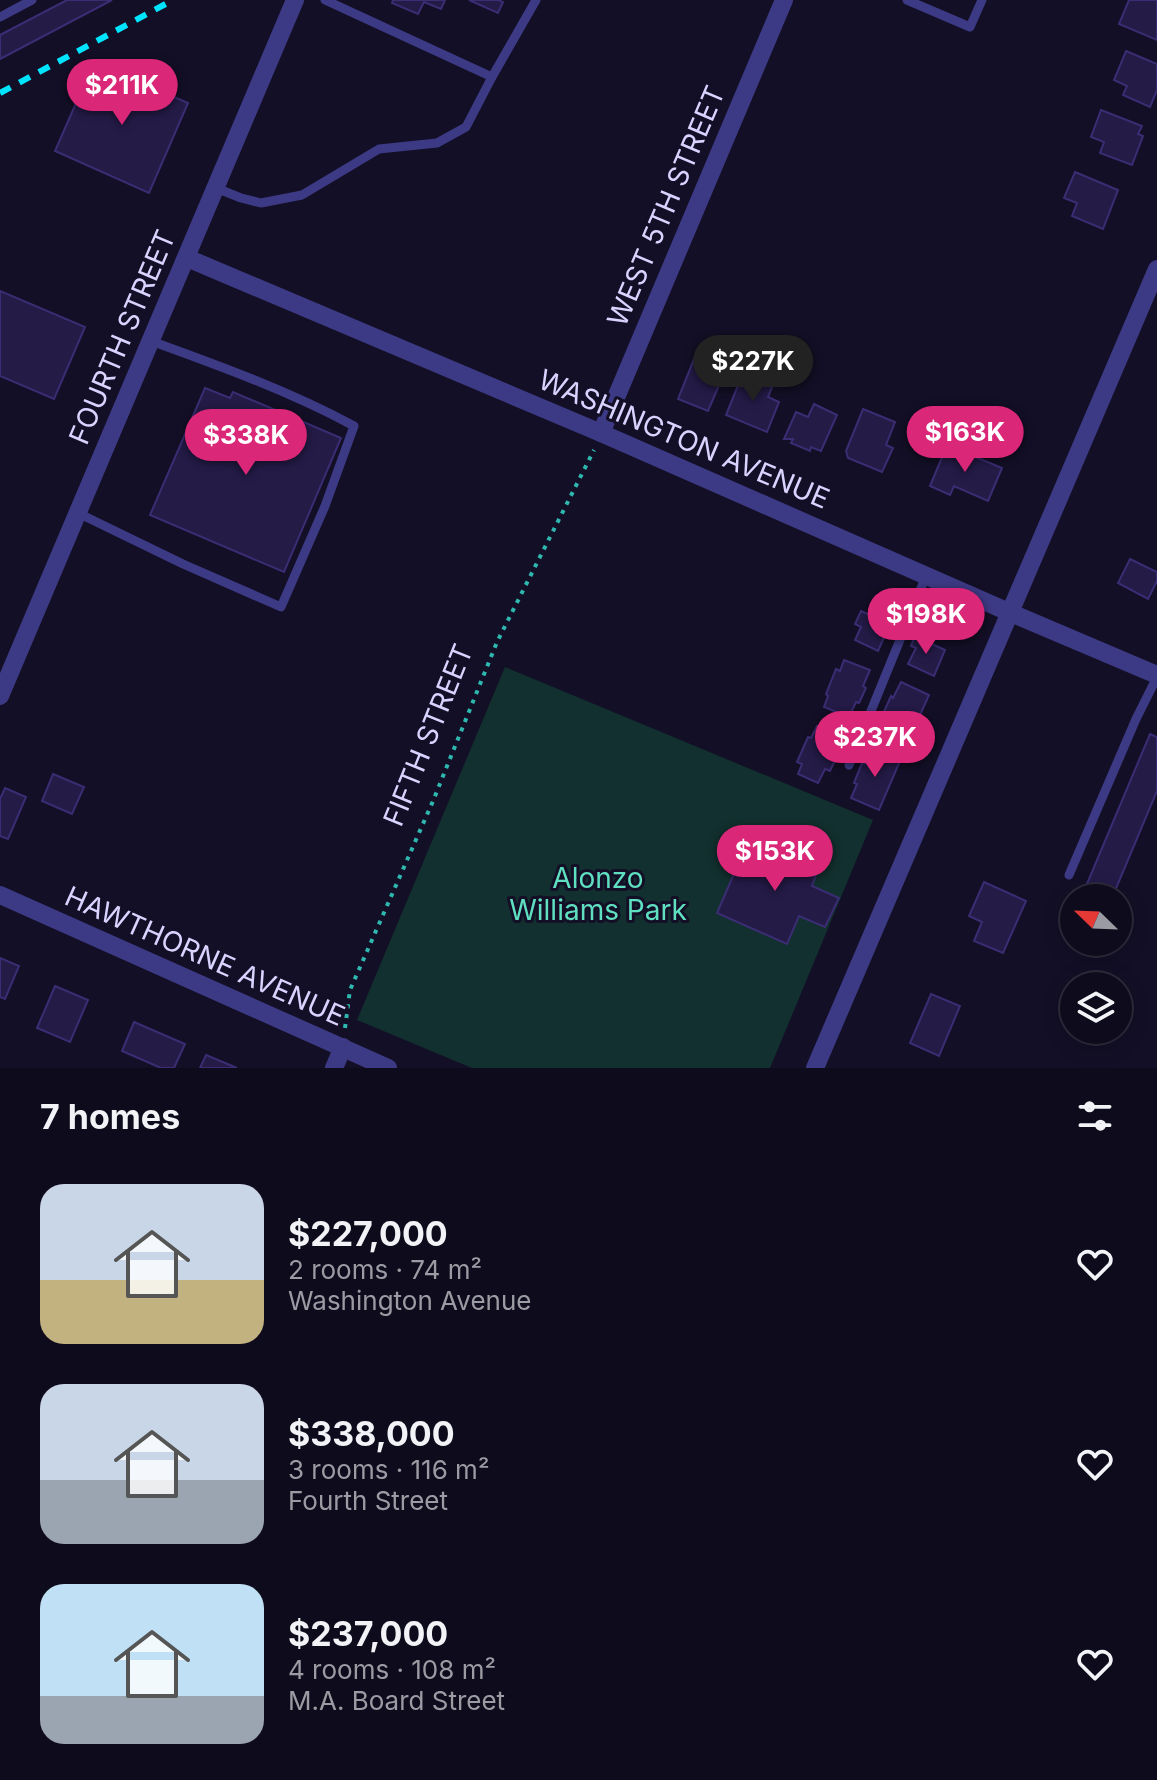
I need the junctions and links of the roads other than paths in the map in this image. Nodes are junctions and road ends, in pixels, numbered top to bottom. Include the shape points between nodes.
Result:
1 (32, 0) edge
2 (295, 0) edge
3 (325, 0) edge
4 (536, 0) edge
5 (784, 0) edge
6 (907, 0) edge
7 (982, 0) edge
8 (1, 15) edge
9 (492, 77) junction
10 (216, 188) junction
11 (187, 258) junction
12 (1157, 269) edge
13 (151, 341) junction
14 (601, 433) junction
15 (78, 513) junction
16 (926, 576) junction
17 (1011, 613) junction
18 (1157, 676) edge
19 (0, 696) edge
20 (849, 765) dead end
21 (1069, 875) dead end
22 (0, 895) edge
23 (343, 1047) junction
24 (334, 1068) edge
25 (388, 1068) edge
26 (815, 1068) edge

1 - 8 lane
2 - 10 street, FOURTH STREET
3 - 9 lane
4 - 9 lane
5 - 14 street, WEST 5TH STREET
6 - 7 lane via 970,27
9 - 10 lane via 466,127 437,143 379,149 302,195 261,203
10 - 11 street, FOURTH STREET
11 - 13 street, FOURTH STREET
11 - 14 street, WASHINGTON AVENUE
12 - 17 street
13 - 15 street, FOURTH STREET
13 - 15 lane via 232,370 354,426 319,521 281,607
14 - 16 street, WASHINGTON AVENUE
15 - 19 street, FOURTH STREET
16 - 17 street, WASHINGTON AVENUE
16 - 20 lane
17 - 18 street, WASHINGTON AVENUE
17 - 26 street
18 - 21 lane
22 - 23 street, HAWTHORNE AVENUE
23 - 24 street
23 - 25 street, HAWTHORNE AVENUE

